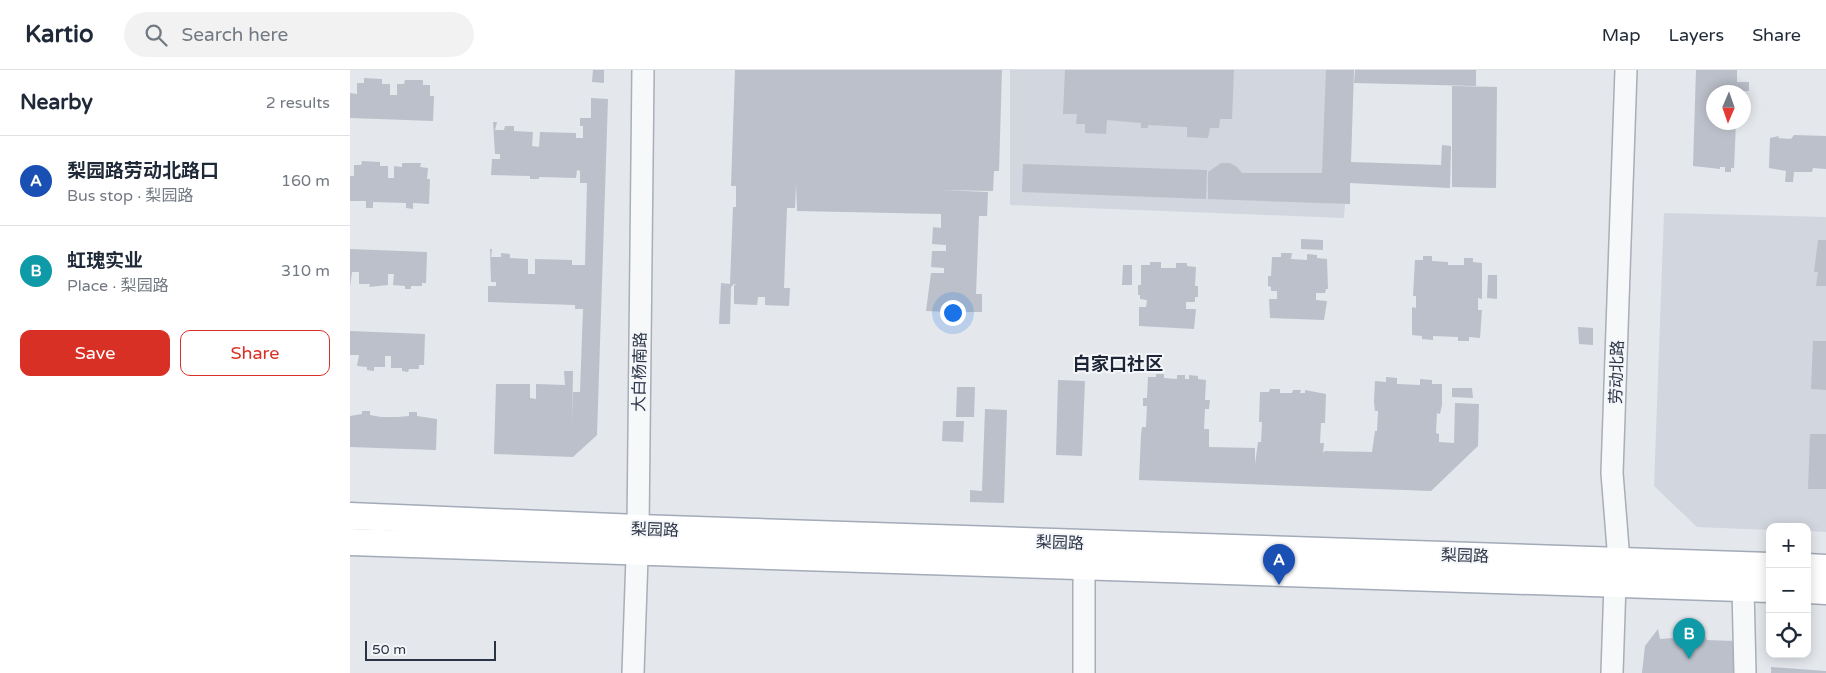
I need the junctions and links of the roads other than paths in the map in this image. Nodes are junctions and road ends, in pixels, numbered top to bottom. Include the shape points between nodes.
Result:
1 (643, 70) edge
2 (1626, 70) edge
3 (350, 516) edge
4 (637, 540) junction
5 (350, 542) edge
6 (1084, 566) junction
7 (1766, 566) edge
8 (1811, 567) edge
9 (1826, 568) edge
10 (1617, 572) junction
11 (1743, 588) junction
12 (1766, 589) edge
13 (1811, 590) edge
14 (1826, 590) edge
15 (633, 673) edge
16 (1084, 673) edge
17 (1612, 673) edge
18 (1745, 673) edge

1 - 4 street, 大白杨南路
2 - 10 street, 劳动北路 via 1612,473
3 - 4 main road, 梨园路
4 - 5 main road, 梨园路
4 - 6 main road, 梨园路
4 - 10 main road, 梨园路
4 - 15 street, 大白杨南路
6 - 10 main road, 梨园路
6 - 16 street
7 - 10 main road, 梨园路
8 - 9 main road
10 - 11 main road, 梨园路
10 - 17 street, 劳动北路
11 - 12 main road, 梨园路
11 - 18 street
13 - 14 main road

